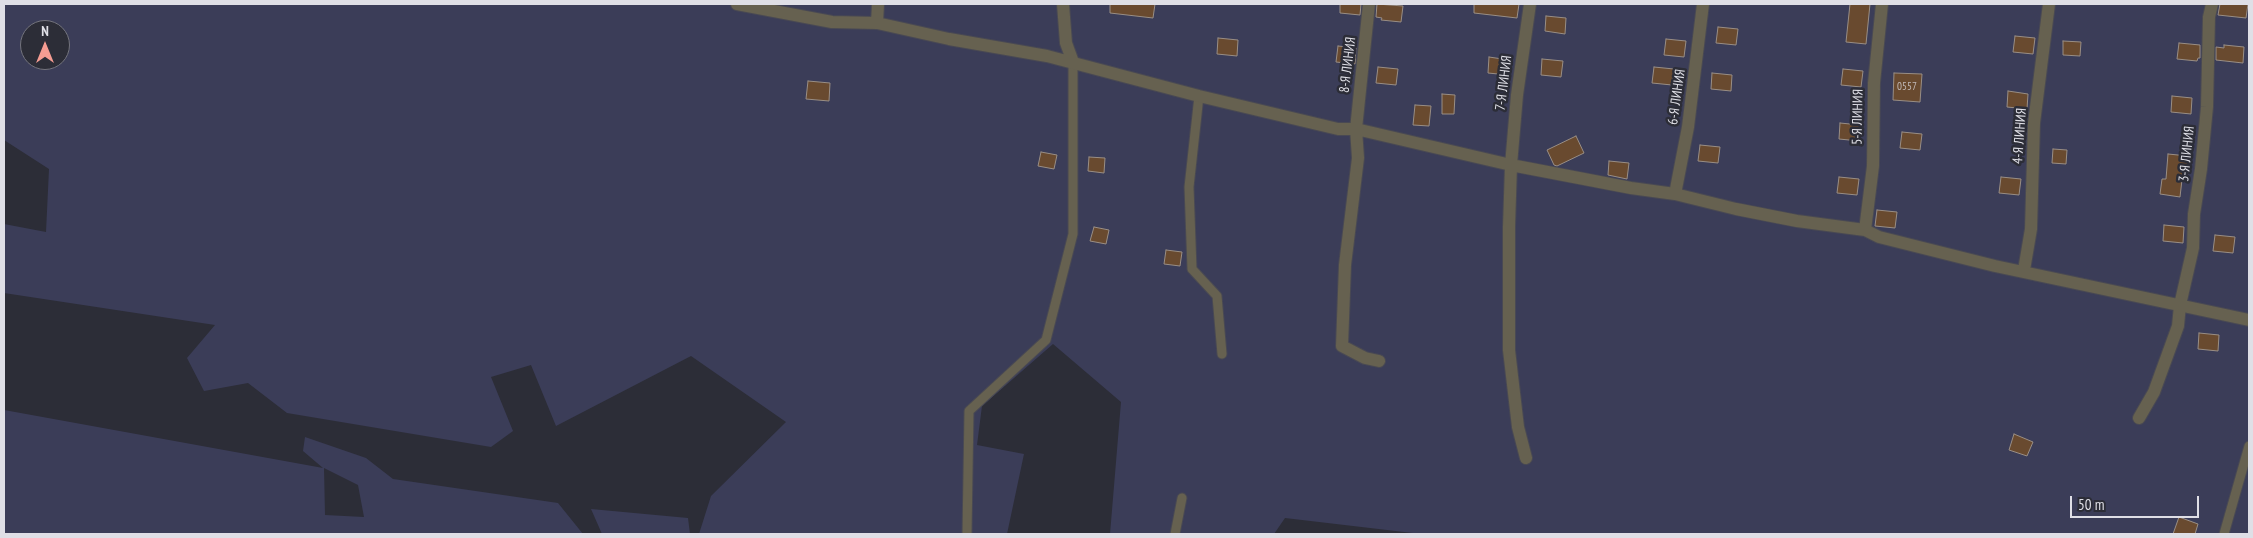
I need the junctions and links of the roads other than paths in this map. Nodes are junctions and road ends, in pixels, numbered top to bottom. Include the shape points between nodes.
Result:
1 (737, 4) edge
2 (878, 4) edge
3 (1063, 4) edge
4 (1369, 4) edge
5 (1530, 4) edge
6 (1703, 4) edge
7 (1882, 4) edge
8 (2049, 4) edge
9 (2212, 4) edge
10 (877, 23) junction
11 (1073, 62) junction
12 (1199, 96) junction
13 (1356, 129) junction
14 (1511, 166) junction
15 (1675, 194) junction
16 (1865, 230) junction
17 (2024, 270) junction
18 (2180, 305) junction
19 (2249, 320) edge
20 (1222, 354) dead end
21 (1379, 361) dead end
22 (2139, 418) dead end
23 (2249, 446) edge
24 (1526, 458) dead end
25 (1182, 498) dead end
26 (967, 534) edge
27 (1175, 534) edge
28 (2224, 534) edge

1 - 10 street via 832,22
2 - 10 street
3 - 11 street via 1066,43
4 - 13 street, 8-Я ЛИНИЯ
5 - 14 street, 7-Я ЛИНИЯ
6 - 15 street, 6-Я ЛИНИЯ via 1688,127
7 - 16 street, 5-Я ЛИНИЯ via 1874,83 1873,166
8 - 17 street, 4-Я ЛИНИЯ via 2034,123 2031,229
9 - 18 street, 3-Я ЛИНИЯ via 2207,107 2193,248
10 - 11 street
11 - 12 street
11 - 26 lane via 1073,234 1046,340 969,411
12 - 13 street via 1338,129
12 - 20 lane via 1189,187 1192,269 1217,296
13 - 14 street
13 - 21 street, 8-Я ЛИНИЯ via 1358,158 1345,265 1342,346
14 - 15 street
14 - 24 street, 7-Я ЛИНИЯ via 1509,350 1518,427
15 - 16 street via 1797,222
16 - 17 street via 1879,237 1995,266
17 - 18 street
18 - 19 street
18 - 22 street, 3-Я ЛИНИЯ via 2178,326 2170,350 2154,392
23 - 28 lane
25 - 27 lane

